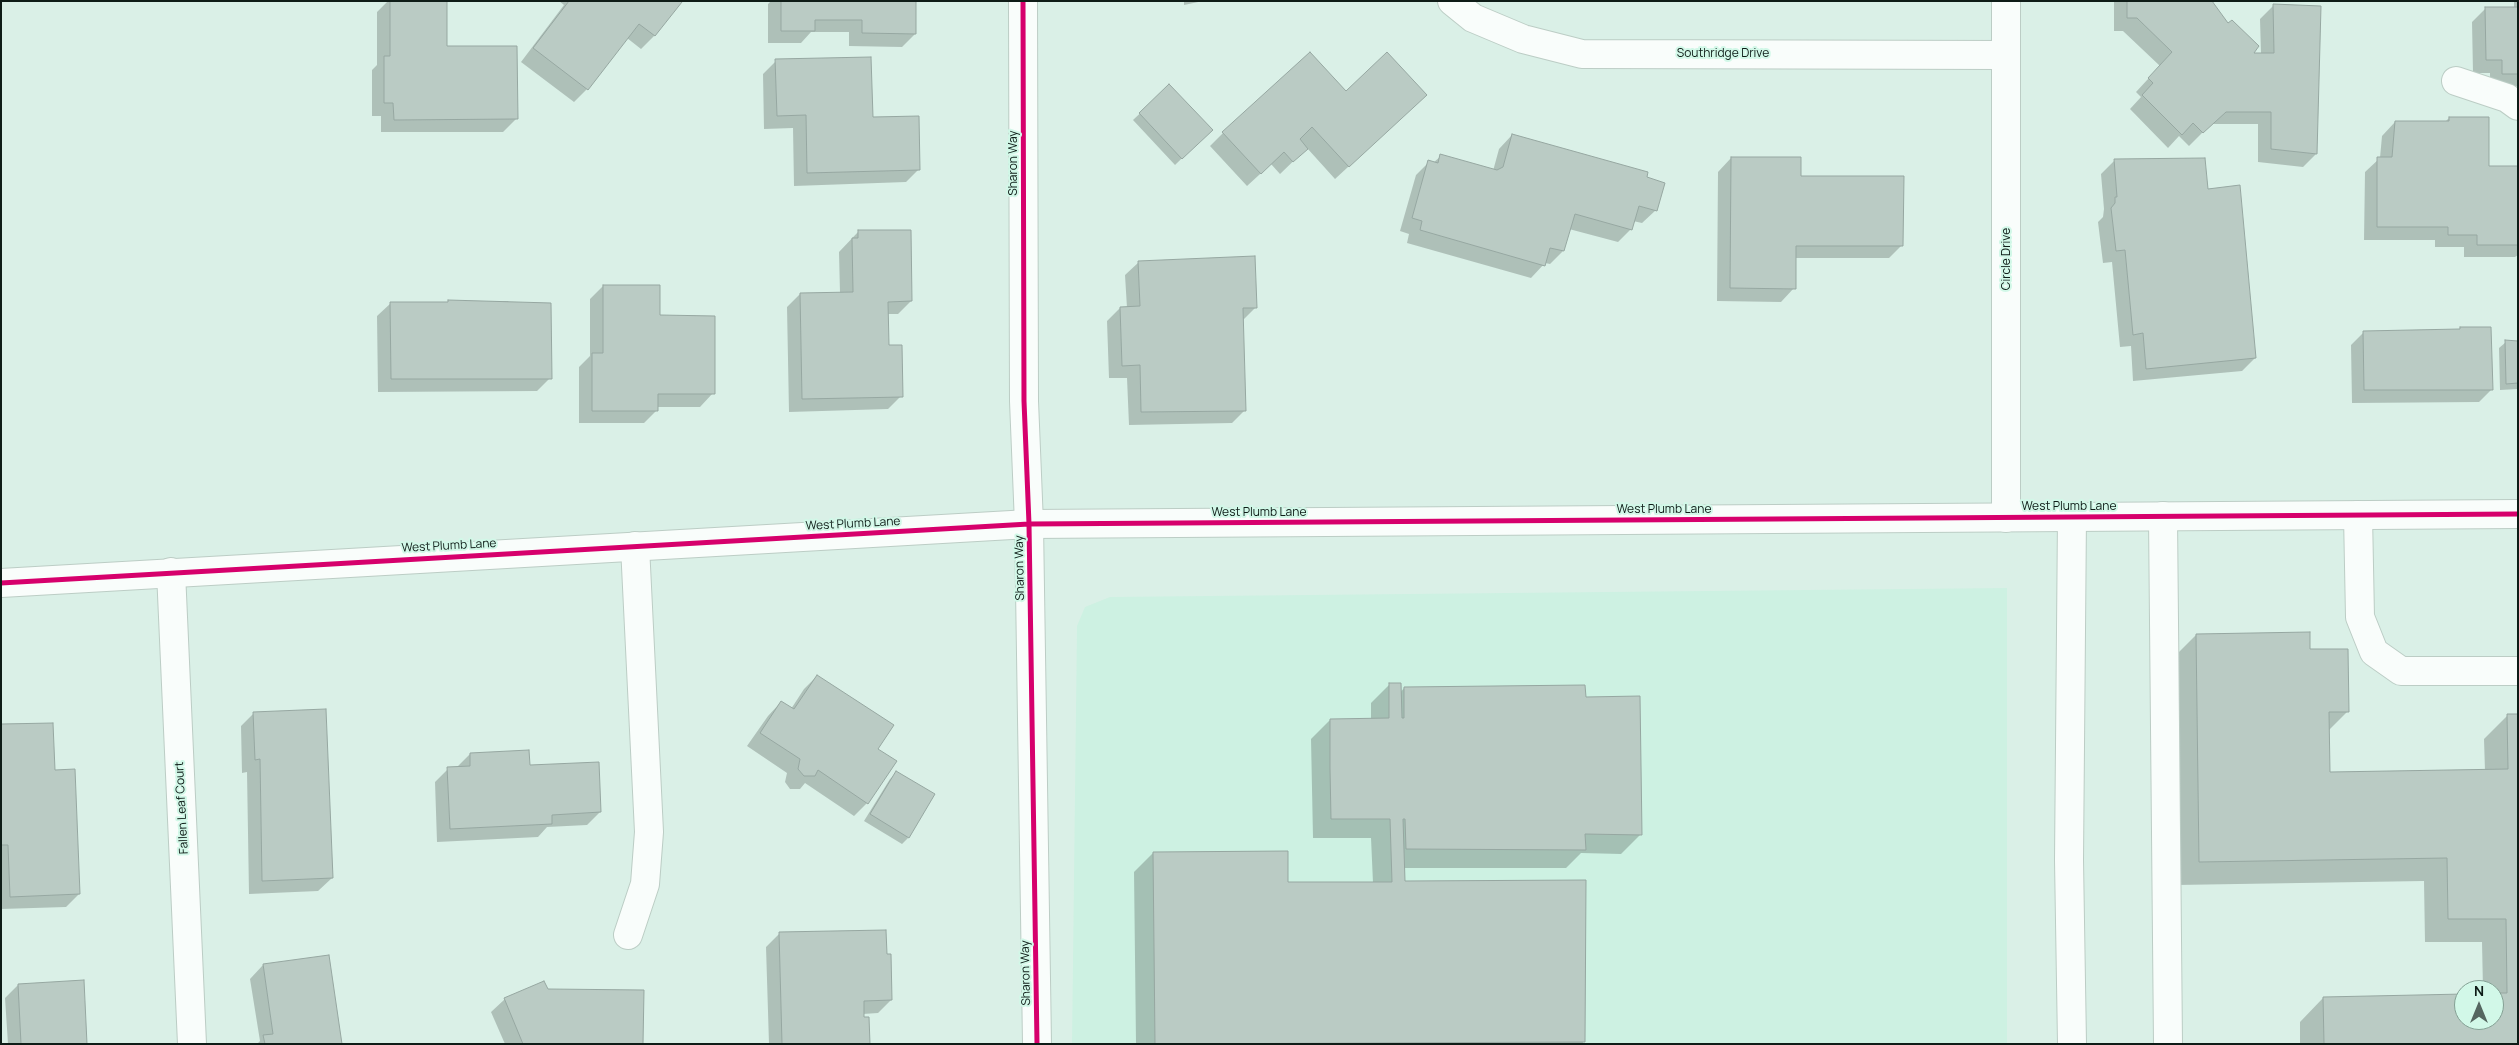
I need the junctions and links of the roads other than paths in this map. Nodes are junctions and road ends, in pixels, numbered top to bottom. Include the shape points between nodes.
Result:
1 (1023, 1) edge
2 (1452, 1) edge
3 (2006, 1) edge
4 (2006, 55) junction
5 (2456, 81) dead end
6 (2518, 106) edge
7 (2518, 514) edge
8 (2358, 515) junction
9 (2072, 516) junction
10 (2163, 516) junction
11 (2006, 518) junction
12 (1029, 524) junction
13 (634, 546) junction
14 (171, 572) junction
15 (1, 583) edge
16 (2518, 671) edge
17 (628, 935) dead end
18 (192, 1044) edge
19 (1037, 1044) edge
20 (2072, 1044) edge
21 (2168, 1044) edge

1 - 12 street, Sharon Way via 1024,391
2 - 4 street, Southridge Drive via 1473,18 1523,39 1582,54
3 - 4 street, Circle Drive
4 - 11 street, Circle Drive
5 - 6 street via 2507,98
7 - 8 street, West Plumb Lane
8 - 10 street, West Plumb Lane
8 - 16 street via 2360,617 2374,652 2401,671
9 - 10 street, West Plumb Lane
9 - 11 street, West Plumb Lane
9 - 20 street via 2069,860
10 - 21 street
11 - 12 street, West Plumb Lane
12 - 13 street, West Plumb Lane
12 - 19 street, Sharon Way
13 - 14 street, West Plumb Lane
13 - 17 street via 649,832 645,884
14 - 15 street, West Plumb Lane
14 - 18 street, Fallen Leaf Court

